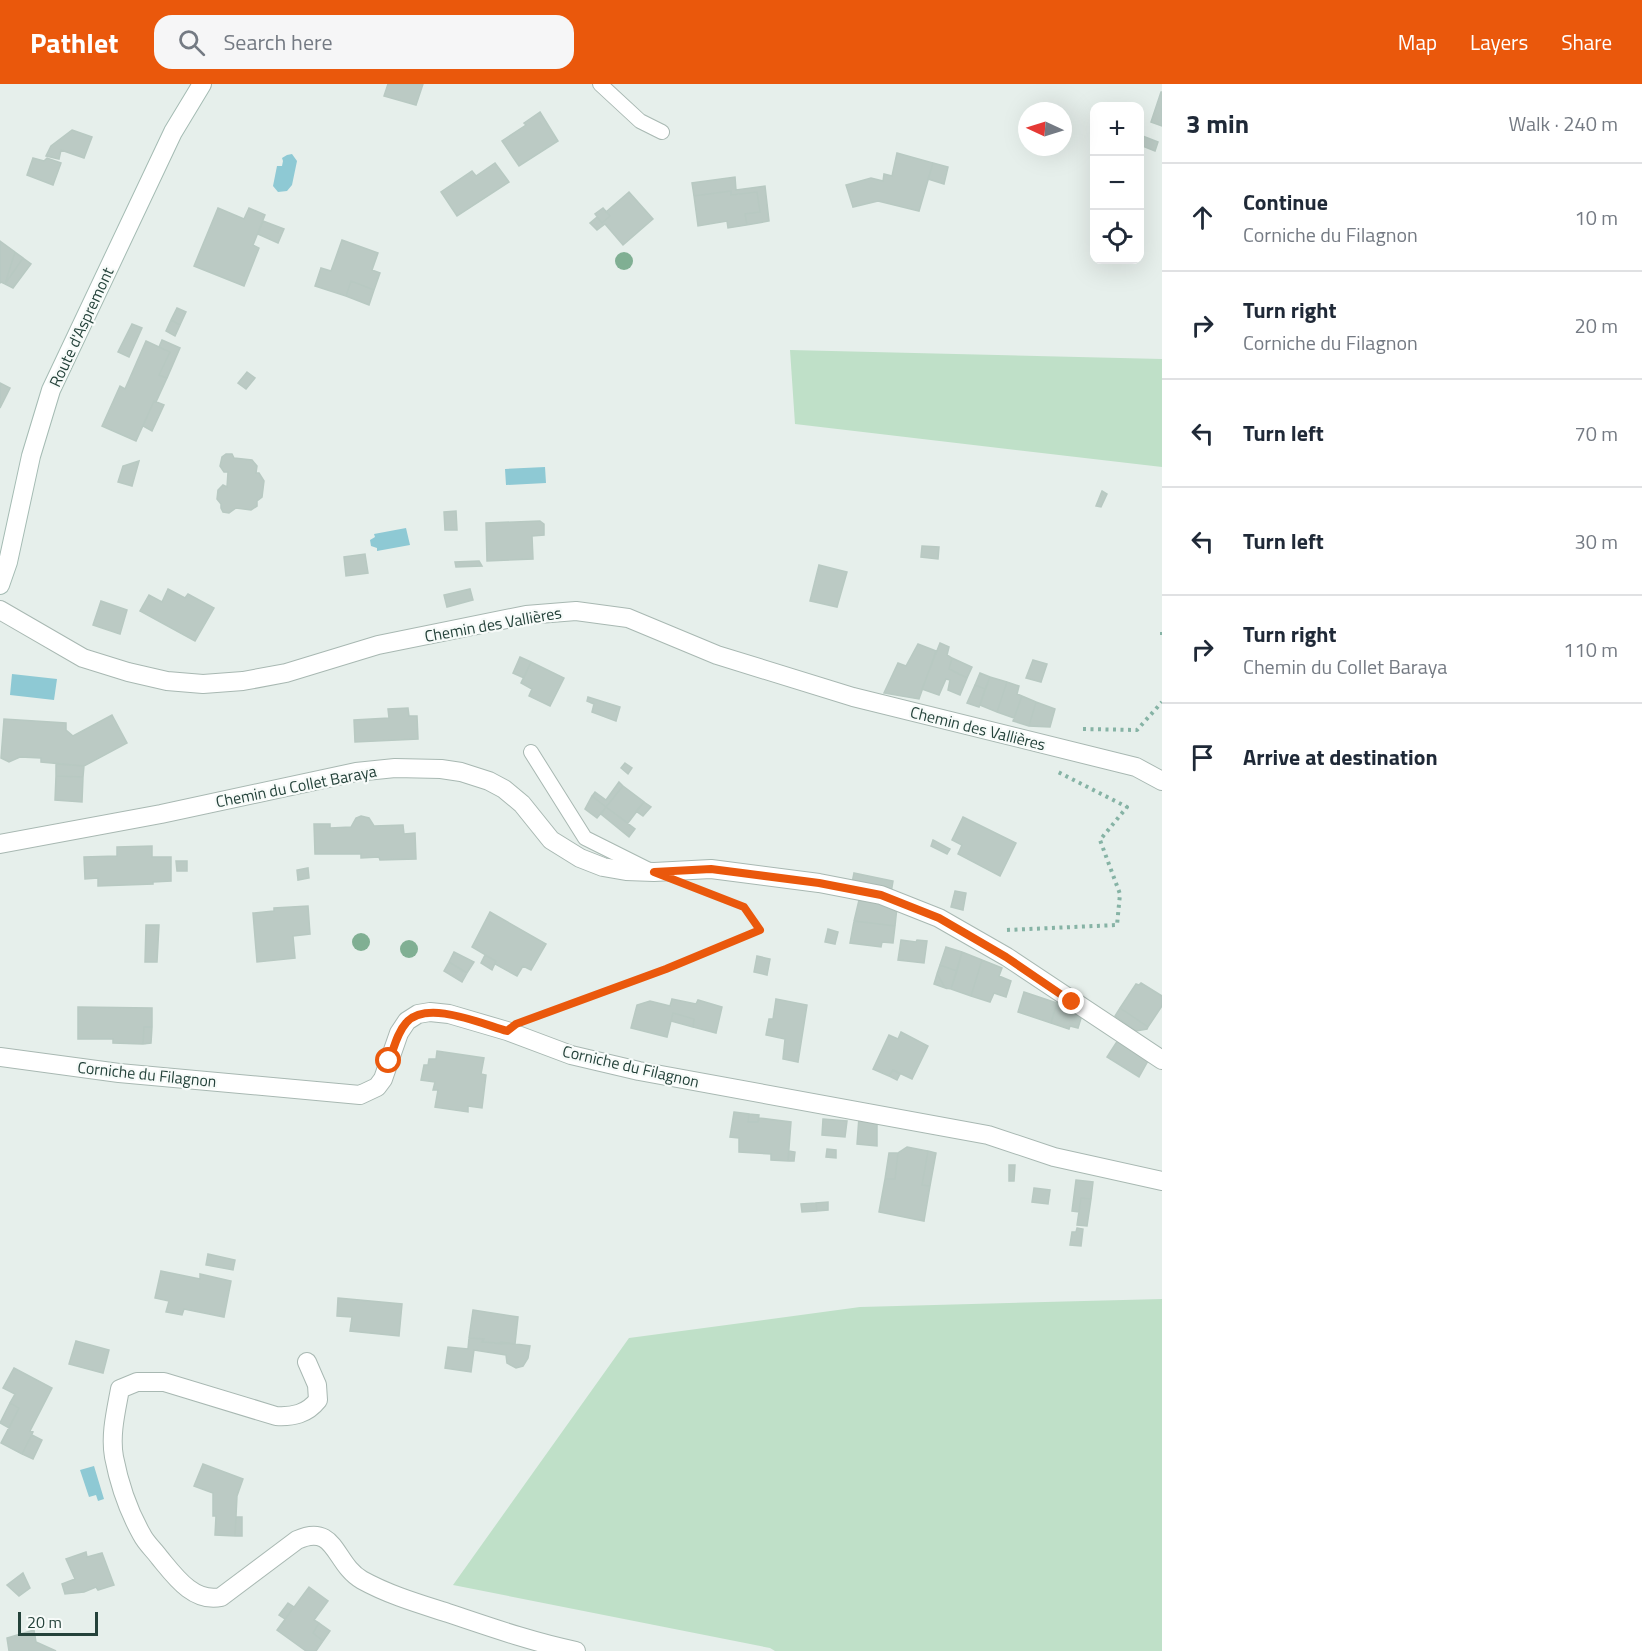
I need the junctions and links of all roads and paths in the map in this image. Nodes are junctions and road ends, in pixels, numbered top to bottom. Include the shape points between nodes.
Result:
1 (202, 84) edge
2 (600, 84) edge
3 (662, 132) dead end
4 (0, 585) edge
5 (0, 610) edge
6 (1162, 702) edge
7 (1052, 746) junction
8 (531, 752) dead end
9 (1162, 781) edge
10 (0, 844) edge
11 (654, 872) junction
12 (704, 892) dead end
13 (964, 933) junction
14 (507, 1031) junction
15 (0, 1057) edge
16 (1162, 1060) edge
17 (1162, 1181) edge
18 (307, 1362) dead end
19 (576, 1651) edge

1 - 4 street, Route d'Aspremont via 173,132 51,390
2 - 3 lane via 640,121
5 - 7 street, Chemin des Vallières via 83,658 167,681 203,684 286,673 378,645 526,615 576,611 628,618 717,655 853,697
6 - 7 path via 1137,730 1077,729
7 - 9 street, Chemin des Vallières via 1136,767
7 - 13 path via 1055,771 1127,807 1100,840 1119,894 1117,925
8 - 11 lane via 585,838
10 - 11 street, Chemin du Collet Baraya via 356,772 441,769 489,781 504,789 522,804 551,840 580,858 603,867
11 - 13 street, Chemin du Collet Baraya via 711,869 881,895 939,918
12 - 14 path via 744,907 760,930 516,1024
13 - 16 street, Chemin du Collet Baraya
14 - 15 street, Corniche du Filagnon via 449,1014 418,1014 399,1033 383,1079 377,1087 360,1095 119,1073
14 - 17 street, Corniche du Filagnon via 571,1055 639,1071 988,1135 1054,1157
18 - 19 street via 317,1385 318,1400 312,1408 289,1417 164,1382 137,1382 120,1389 114,1455 123,1490 142,1536 174,1576 197,1594 221,1597 297,1540 319,1535 328,1540 361,1580 427,1606

